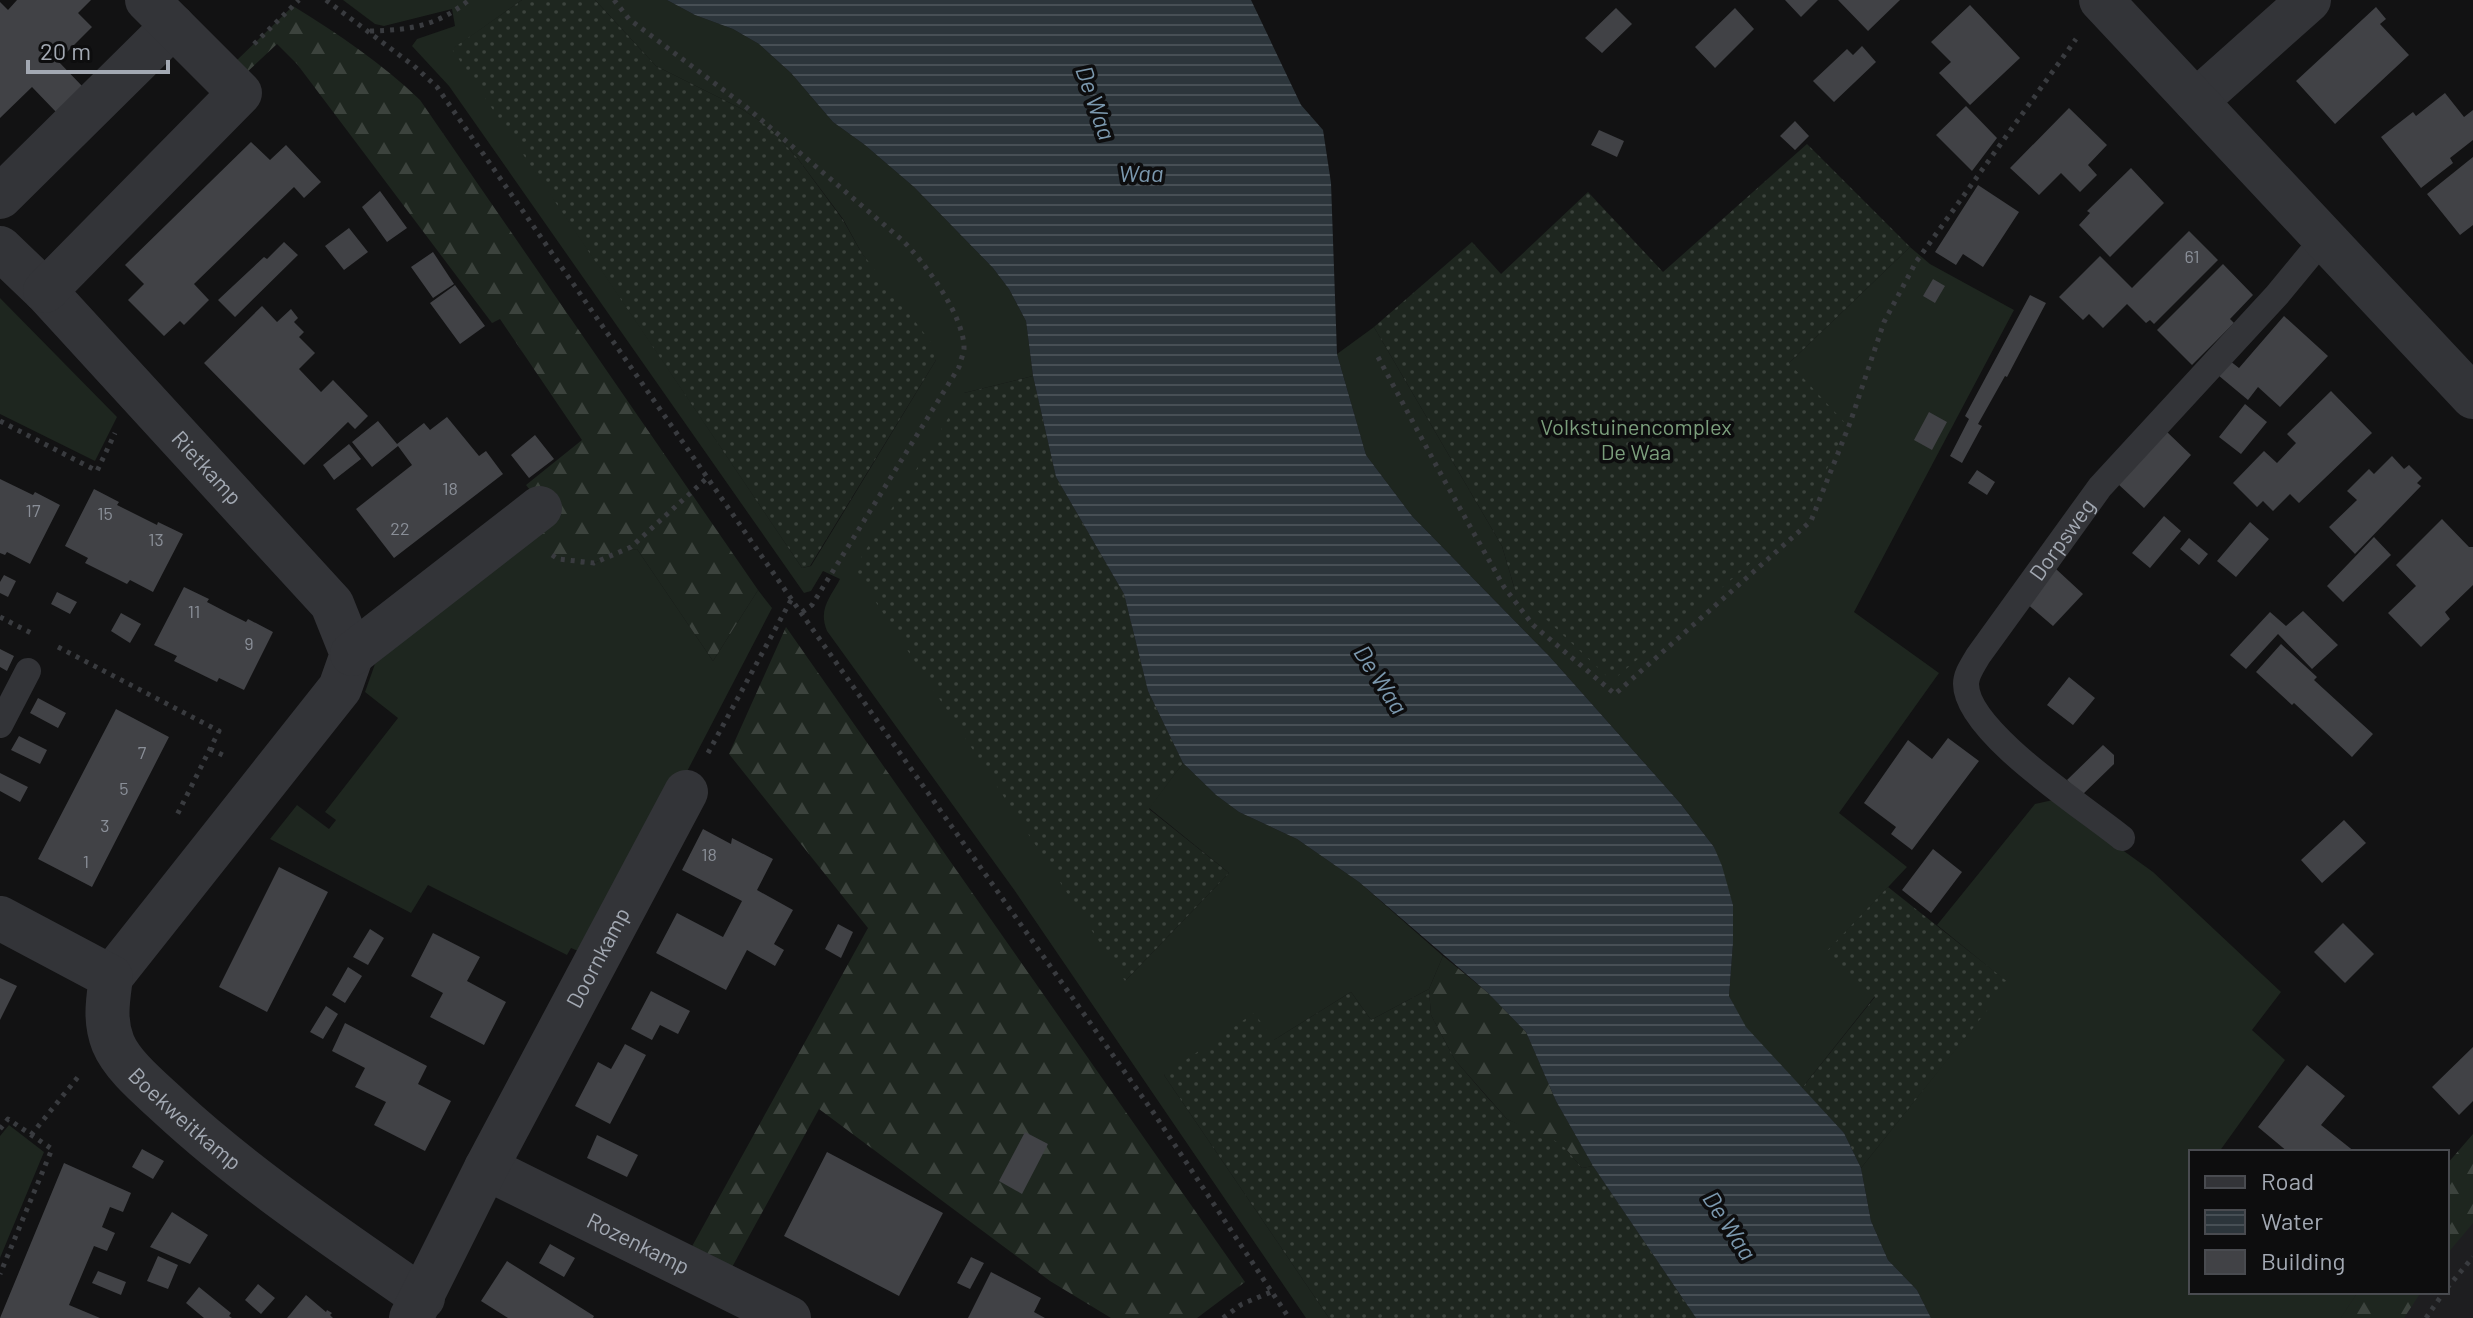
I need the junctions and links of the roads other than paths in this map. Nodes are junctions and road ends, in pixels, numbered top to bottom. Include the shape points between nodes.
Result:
1 (2309, 0) edge
2 (2106, 5) edge
3 (160, 13) edge
4 (2196, 101) junction
5 (0, 197) edge
6 (2324, 238) junction
7 (0, 248) edge
8 (45, 291) junction
9 (2473, 397) edge
10 (529, 517) road end
11 (352, 654) junction
12 (28, 671) dead end
13 (0, 725) edge
14 (686, 792) road end
15 (2122, 838) dead end
16 (0, 918) edge
17 (111, 977) junction
18 (486, 1168) junction
19 (417, 1308) edge
20 (789, 1318) edge

1 - 4 street
2 - 4 street
3 - 5 street
3 - 8 street via 240,93
4 - 6 street
6 - 9 street
6 - 15 lane, Dorpsweg via 2100,487 1978,656 1966,683 1979,718 2041,777
7 - 8 street, Rietkamp
8 - 11 street, Rietkamp via 332,604
10 - 11 street
11 - 17 street via 340,688
12 - 13 lane
14 - 18 street, Doornkamp
16 - 17 street
17 - 19 street, Boekweitkamp via 106,1014 111,1035 137,1077 207,1141
18 - 19 street, Doornkamp
18 - 20 street, Rozenkamp

